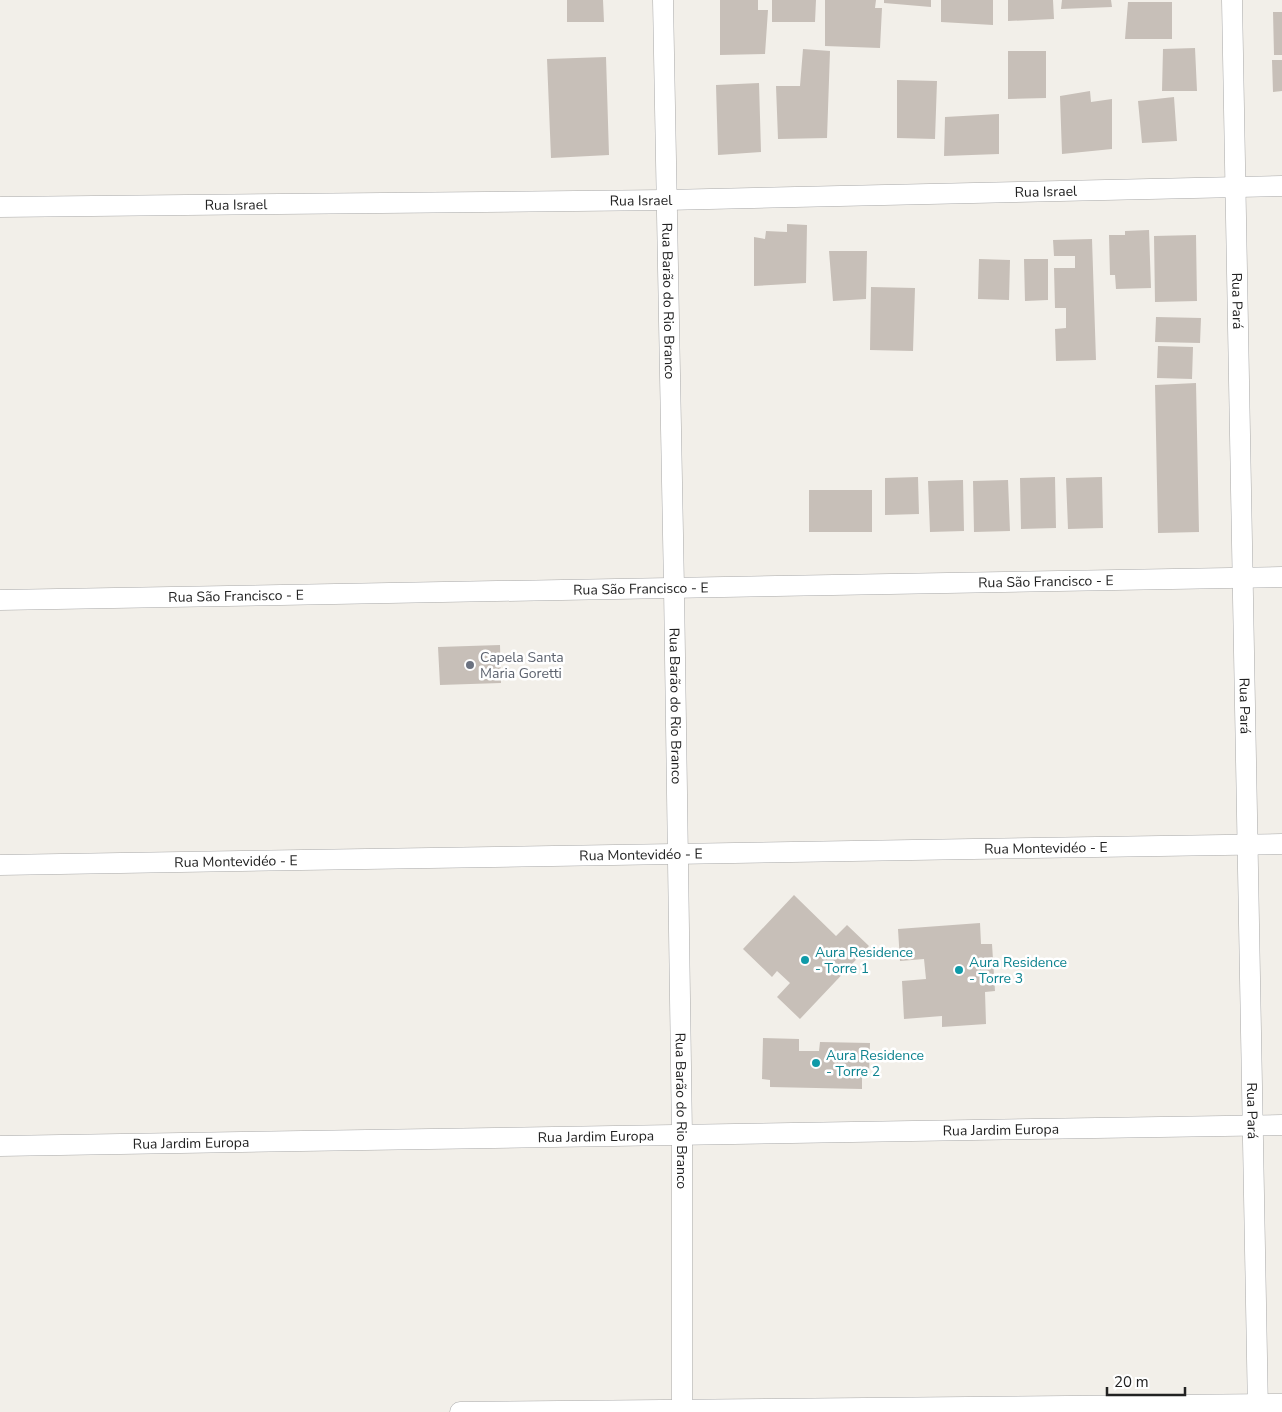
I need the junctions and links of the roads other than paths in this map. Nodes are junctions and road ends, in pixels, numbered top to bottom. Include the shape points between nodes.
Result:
1 (663, 0) edge
2 (1232, 0) edge
3 (1282, 186) edge
4 (1236, 187) junction
5 (666, 200) junction
6 (0, 207) edge
7 (1282, 577) edge
8 (1243, 578) junction
9 (674, 588) junction
10 (0, 600) edge
11 (1248, 844) junction
12 (1282, 844) edge
13 (677, 854) junction
14 (0, 865) edge
15 (1282, 1125) edge
16 (1253, 1126) junction
17 (682, 1135) junction
18 (0, 1146) edge
19 (1282, 1404) edge
20 (1258, 1408) edge
21 (682, 1411) edge
22 (460, 1412) edge

1 - 5 street, Rua Barão do Rio Branco
2 - 4 street, Rua Pará
3 - 4 street, Rua Israel
4 - 5 street, Rua Israel
4 - 8 street, Rua Pará
5 - 6 street, Rua Israel
5 - 9 street, Rua Barão do Rio Branco
7 - 8 street, Rua São Francisco - E
8 - 9 street, Rua São Francisco - E
8 - 11 street, Rua Pará
9 - 10 street, Rua São Francisco - E
9 - 13 street, Rua Barão do Rio Branco
11 - 12 street, Rua Montevidéo - E
11 - 13 street, Rua Montevidéo - E
11 - 16 street, Rua Pará
13 - 14 street, Rua Montevidéo - E
13 - 17 street, Rua Barão do Rio Branco
15 - 16 street, Rua Jardim Europa
16 - 17 street, Rua Jardim Europa
16 - 20 street, Rua Pará
17 - 18 street, Rua Jardim Europa
17 - 21 street, Rua Barão do Rio Branco
19 - 20 street
20 - 21 street
21 - 22 street

